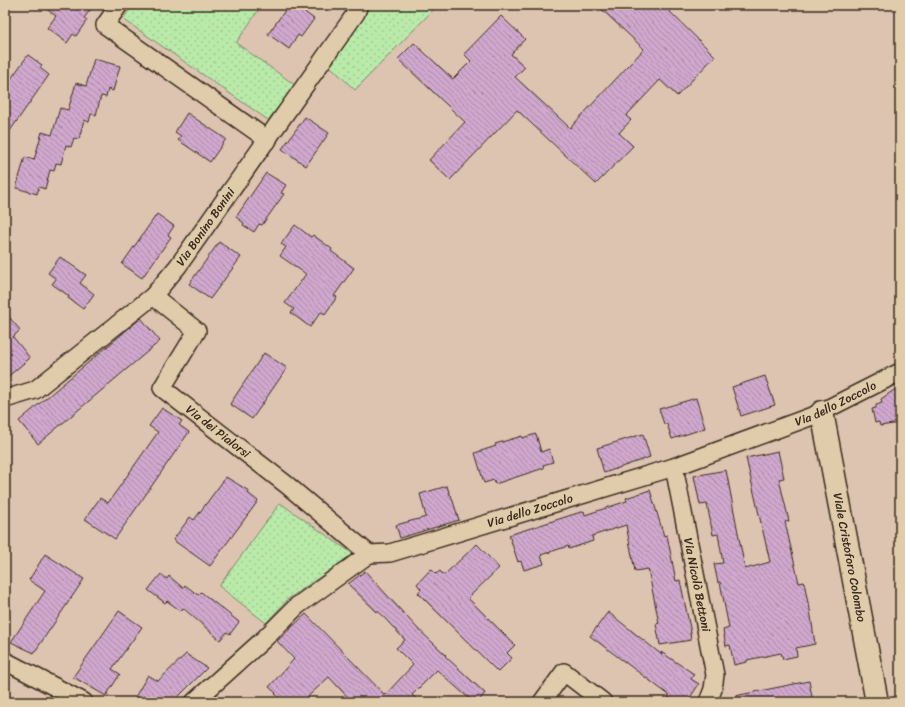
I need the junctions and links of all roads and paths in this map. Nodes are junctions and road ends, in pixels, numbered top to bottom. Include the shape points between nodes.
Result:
1 (119, 5) edge
2 (359, 5) edge
3 (268, 140) junction
4 (153, 296) junction
5 (900, 372) edge
6 (5, 399) edge
7 (822, 412) junction
8 (674, 467) junction
9 (369, 554) junction
10 (5, 661) edge
11 (84, 702) edge
12 (194, 702) edge
13 (542, 702) edge
14 (603, 702) edge
15 (708, 702) edge
16 (877, 702) edge

1 - 3 street via 105,26
2 - 3 street, Via Bonino Bonini
3 - 4 street, Via Bonino Bonini via 178,266
4 - 6 street, Via Bonino Bonini via 35,390
4 - 9 street, Via dei Pialorsi via 197,331 162,388 287,485
5 - 7 street, Via dello Zoccolo
7 - 8 street, Via dello Zoccolo
7 - 16 street, Viale Cristoforo Colombo
8 - 9 street, Via dello Zoccolo via 390,553
8 - 15 street, Via Nicolò Bettoni via 715,675
9 - 12 street via 297,606
10 - 11 street
13 - 14 street via 564,672

